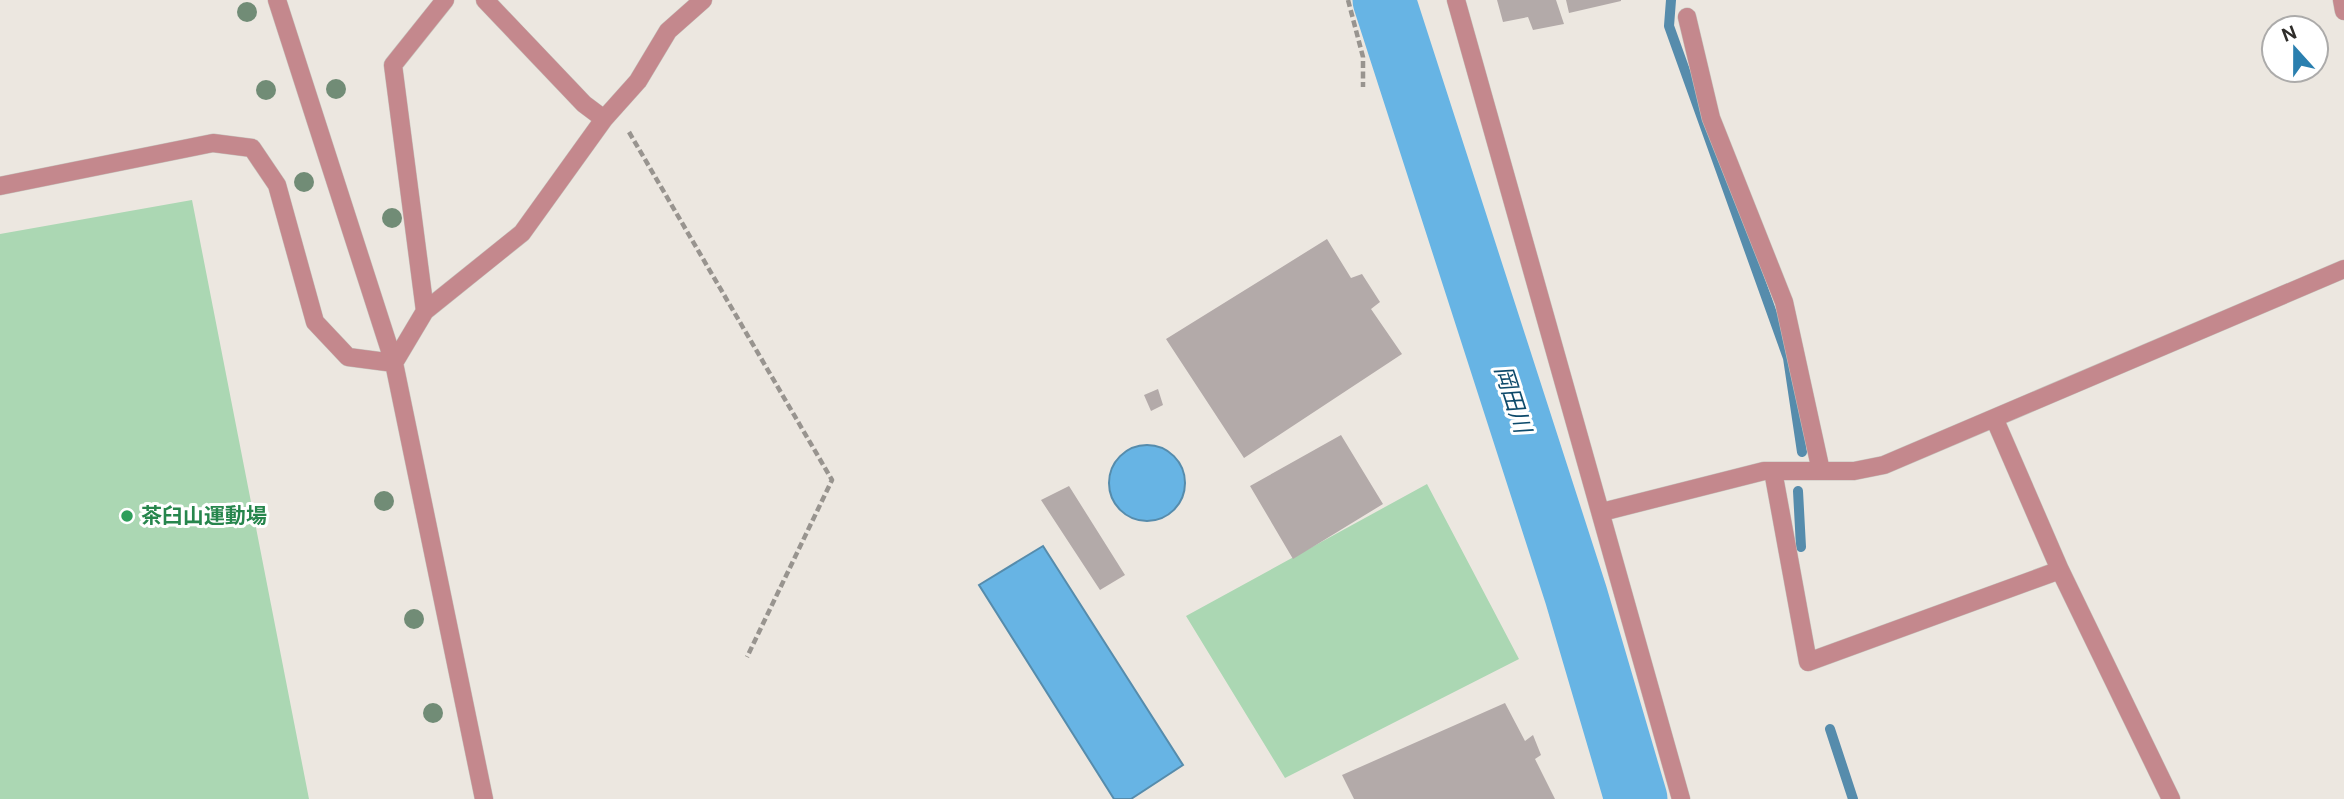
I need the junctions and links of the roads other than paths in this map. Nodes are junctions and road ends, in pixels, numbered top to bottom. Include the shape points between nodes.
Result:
1 (277, 0) edge
2 (445, 0) edge
3 (485, 0) edge
4 (703, 0) edge
5 (1456, 0) edge
6 (2342, 0) edge
7 (2344, 11) edge
8 (1687, 16) dead end
9 (609, 113) junction
10 (0, 186) edge
11 (2344, 269) edge
12 (425, 311) junction
13 (394, 363) junction
14 (1996, 420) junction
15 (1773, 471) junction
16 (1821, 471) junction
17 (1602, 512) junction
18 (2060, 570) junction
19 (484, 799) edge
20 (1681, 799) edge
21 (2171, 799) edge

1 - 13 street
2 - 12 street via 393,65
3 - 9 street via 584,104
4 - 9 street via 668,32 638,80
5 - 17 street
6 - 7 street
8 - 16 street via 1712,118 1784,302
9 - 12 street via 522,233
10 - 13 street via 214,143 252,148 277,185 315,323 348,358
11 - 14 street
12 - 13 street
13 - 19 street
14 - 16 street via 1884,465
14 - 18 street
15 - 16 street
15 - 17 street
15 - 18 street via 1808,662
17 - 20 street
18 - 21 street

